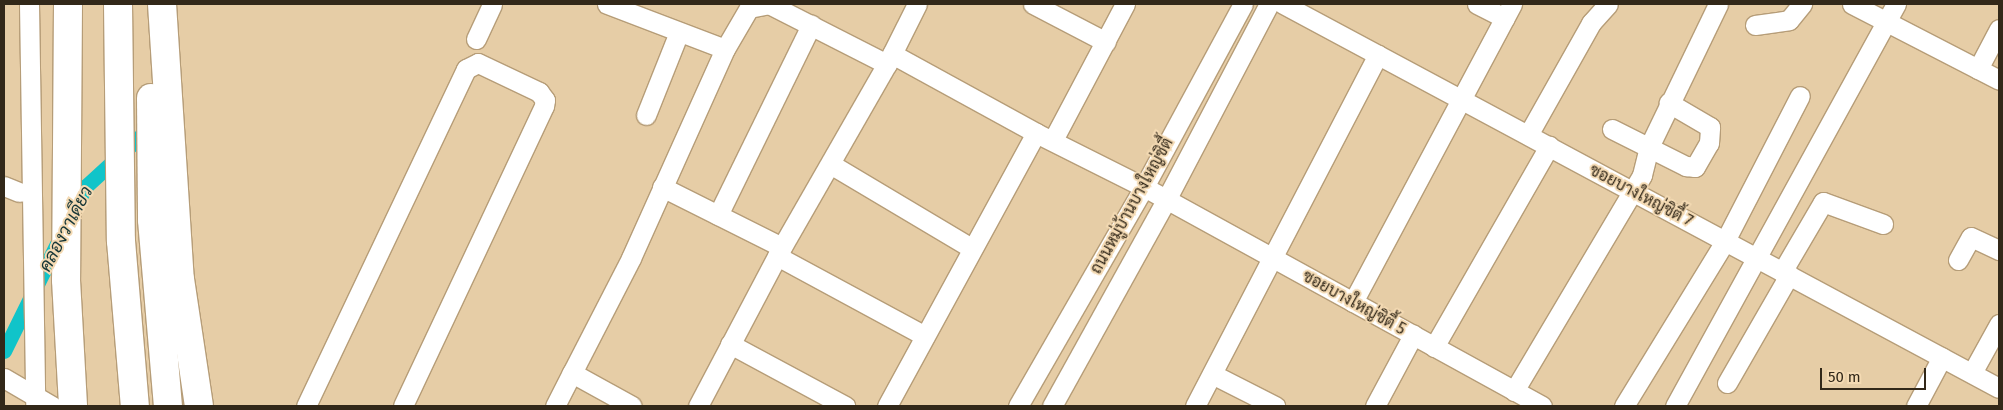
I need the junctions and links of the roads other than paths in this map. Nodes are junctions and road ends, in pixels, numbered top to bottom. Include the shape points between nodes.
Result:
1 (29, 4) edge
2 (68, 4) edge
3 (118, 4) edge
4 (155, 4) edge
5 (162, 4) edge
6 (492, 4) edge
7 (607, 4) edge
8 (917, 4) edge
9 (1033, 4) edge
10 (1125, 4) edge
11 (1242, 4) edge
12 (1283, 4) edge
13 (1477, 4) edge
14 (1608, 4) edge
15 (1718, 4) edge
16 (1802, 4) edge
17 (1852, 4) edge
18 (1896, 4) edge
19 (638, 9) edge
20 (1265, 10) edge
21 (1509, 11) edge
22 (1887, 22) junction
23 (811, 25) junction
24 (1755, 25) dead end
25 (1999, 29) edge
26 (679, 32) junction
27 (476, 39) dead end
28 (1106, 42) junction
29 (725, 49) junction
30 (1378, 55) junction
31 (890, 59) junction
32 (1978, 69) junction
33 (1999, 80) edge
34 (1800, 96) dead end
35 (1462, 100) junction
36 (1669, 103) junction
37 (646, 115) dead end
38 (1612, 129) dead end
39 (1528, 135) junction
40 (1044, 136) junction
41 (1548, 146) junction
42 (1649, 147) junction
43 (832, 165) junction
44 (662, 187) junction
45 (1144, 187) junction
46 (1632, 191) junction
47 (1166, 200) junction
48 (718, 215) junction
49 (1883, 224) dead end
50 (1725, 241) junction
51 (971, 248) junction
52 (1999, 250) edge
53 (780, 251) junction
54 (1756, 257) junction
55 (1274, 259) junction
56 (1958, 260) dead end
57 (1786, 274) junction
58 (1353, 302) junction
59 (1999, 324) edge
60 (1413, 335) junction
61 (925, 336) junction
62 (730, 344) junction
63 (1434, 347) junction
64 (1942, 357) junction
65 (572, 373) junction
66 (1972, 373) junction
67 (1212, 374) junction
68 (4, 379) edge
69 (1727, 383) dead end
70 (1028, 387) junction
71 (1999, 388) edge
72 (1514, 391) junction
73 (34, 401) edge
74 (1058, 404) edge
75 (52, 406) edge
76 (73, 406) edge
77 (134, 406) edge
78 (168, 406) edge
79 (199, 406) edge
80 (306, 406) edge
81 (403, 406) edge
82 (555, 406) edge
83 (632, 406) edge
84 (698, 406) edge
85 (845, 406) edge
86 (887, 406) edge
87 (1018, 406) edge
88 (1195, 406) edge
89 (1276, 406) edge
90 (1375, 406) edge
91 (1542, 406) edge
92 (1624, 406) edge
93 (1675, 406) edge
94 (1916, 406) edge

1 - 73 street
2 - 76 highway via 66,280
3 - 77 highway via 122,251
4 - 78 highway via 150,128 152,220
5 - 79 highway via 180,279
6 - 27 street
7 - 19 street
8 - 31 street
9 - 28 street
10 - 28 street
11 - 20 street
11 - 45 street, ถนนหมู่บ้านบางใหญ่ซิตี้
12 - 30 street, ซอยบางใหญ่ซิตี้ 7
13 - 21 street
14 - 39 street via 1591,23
15 - 36 street
16 - 24 street via 1789,20
17 - 22 street
18 - 22 street
19 - 26 street
20 - 47 street, ถนนหมู่บ้านบางใหญ่ซิตี้
21 - 35 street
22 - 32 street
22 - 54 street
23 - 29 street, ซอยบางใหญ่ซิตี้ 5 via 769,4 758,5 742,15
23 - 31 street, ซอยบางใหญ่ซิตี้ 5
23 - 48 street
25 - 32 street
26 - 29 street
26 - 37 street
28 - 40 street
29 - 44 street, ซอยบางใหญ่ซิตี้ 5
30 - 35 street, ซอยบางใหญ่ซิตี้ 7
30 - 55 street
31 - 40 street, ซอยบางใหญ่ซิตี้ 5
31 - 43 street
32 - 33 street
34 - 50 street
35 - 39 street, ซอยบางใหญ่ซิตี้ 7
35 - 58 street
36 - 42 street
36 - 42 street via 1710,127 1709,143 1695,167 1691,168
38 - 42 street
39 - 41 street, ซอยบางใหญ่ซิตี้ 7
40 - 45 street, ซอยบางใหญ่ซิตี้ 5
40 - 51 street
41 - 46 street, ซอยบางใหญ่ซิตี้ 7
41 - 63 street
42 - 46 street via 1646,166
43 - 51 street
43 - 53 street
44 - 48 street
44 - 65 street, ซอยบางใหญ่ซิตี้ 5 via 631,258
45 - 47 street, ซอยบางใหญ่ซิตี้ 5
45 - 70 street, ถนนหมู่บ้านบางใหญ่ซิตี้
46 - 50 street, ซอยบางใหญ่ซิตี้ 7
46 - 72 street
47 - 55 street, ซอยบางใหญ่ซิตี้ 5
47 - 74 street, ถนนหมู่บ้านบางใหญ่ซิตี้
48 - 53 street
49 - 57 street via 1823,202
50 - 54 street, ซอยบางใหญ่ซิตี้ 7
50 - 92 street
51 - 61 street
52 - 56 street via 1971,237
53 - 61 street
53 - 62 street
54 - 57 street, ซอยบางใหญ่ซิตี้ 7
54 - 93 street
55 - 58 street, ซอยบางใหญ่ซิตี้ 5
55 - 67 street
57 - 64 street, ซอยบางใหญ่ซิตี้ 7
57 - 69 street
58 - 60 street, ซอยบางใหญ่ซิตี้ 5
59 - 66 street
60 - 63 street, ซอยบางใหญ่ซิตี้ 5
60 - 90 street
61 - 86 street
62 - 84 street
62 - 85 street
63 - 72 street, ซอยบางใหญ่ซิตี้ 5
64 - 66 street, ซอยบางใหญ่ซิตี้ 7
64 - 94 street
65 - 82 street, ซอยบางใหญ่ซิตี้ 5
65 - 83 street
66 - 71 street, ซอยบางใหญ่ซิตี้ 7
67 - 88 street
67 - 89 street
68 - 73 street
70 - 74 street
70 - 87 street, ถนนหมู่บ้านบางใหญ่ซิตี้
72 - 91 street, ซอยบางใหญ่ซิตี้ 5
73 - 75 street
80 - 81 street via 466,69 478,63 539,92 545,100 544,106

